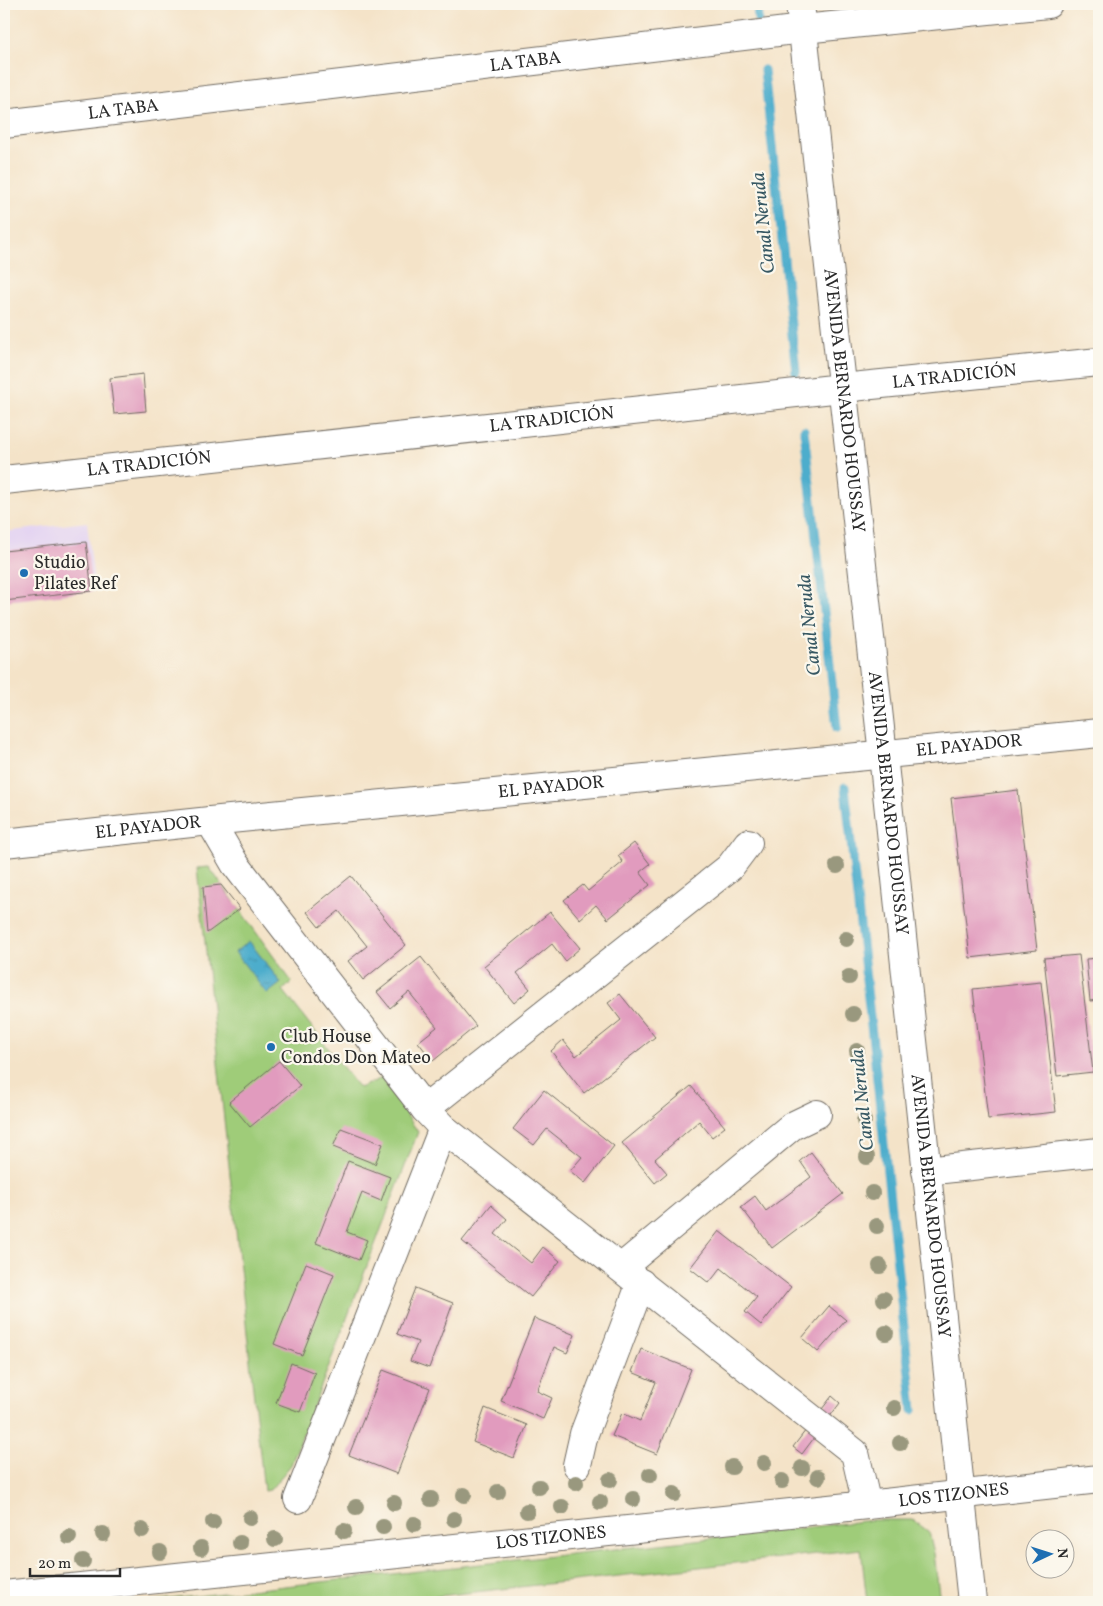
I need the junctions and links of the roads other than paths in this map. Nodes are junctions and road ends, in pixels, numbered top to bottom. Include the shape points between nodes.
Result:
1 (1048, 4) edge
2 (801, 17) edge
3 (4, 124) edge
4 (1099, 362) edge
5 (842, 388) junction
6 (4, 480) edge
7 (1099, 733) edge
8 (883, 755) junction
9 (210, 821) junction
10 (4, 843) edge
11 (748, 843) dead end
12 (817, 1114) dead end
13 (434, 1118) junction
14 (1099, 1152) edge
15 (926, 1172) junction
16 (631, 1276) junction
17 (577, 1465) dead end
18 (1099, 1479) edge
19 (960, 1495) junction
20 (298, 1499) dead end
21 (866, 1505) junction
22 (4, 1595) edge
23 (972, 1602) edge

1 - 2 street, LA TABA
2 - 3 street, LA TABA
2 - 5 street, AVENIDA BERNARDO HOUSSAY
4 - 5 street, LA TRADICIÓN
5 - 6 street, LA TRADICIÓN
5 - 8 street, AVENIDA BERNARDO HOUSSAY
7 - 8 street, EL PAYADOR
8 - 9 street, EL PAYADOR
8 - 15 street, AVENIDA BERNARDO HOUSSAY
9 - 10 street, EL PAYADOR
9 - 13 street via 236,864
11 - 13 street via 730,868
12 - 16 street via 792,1126
13 - 16 street
13 - 20 street
14 - 15 street
15 - 19 street, AVENIDA BERNARDO HOUSSAY
16 - 17 street
16 - 21 street via 855,1452
18 - 19 street, LOS TIZONES
19 - 21 street, LOS TIZONES
19 - 23 street, AVENIDA BERNARDO HOUSSAY
21 - 22 street, LOS TIZONES

